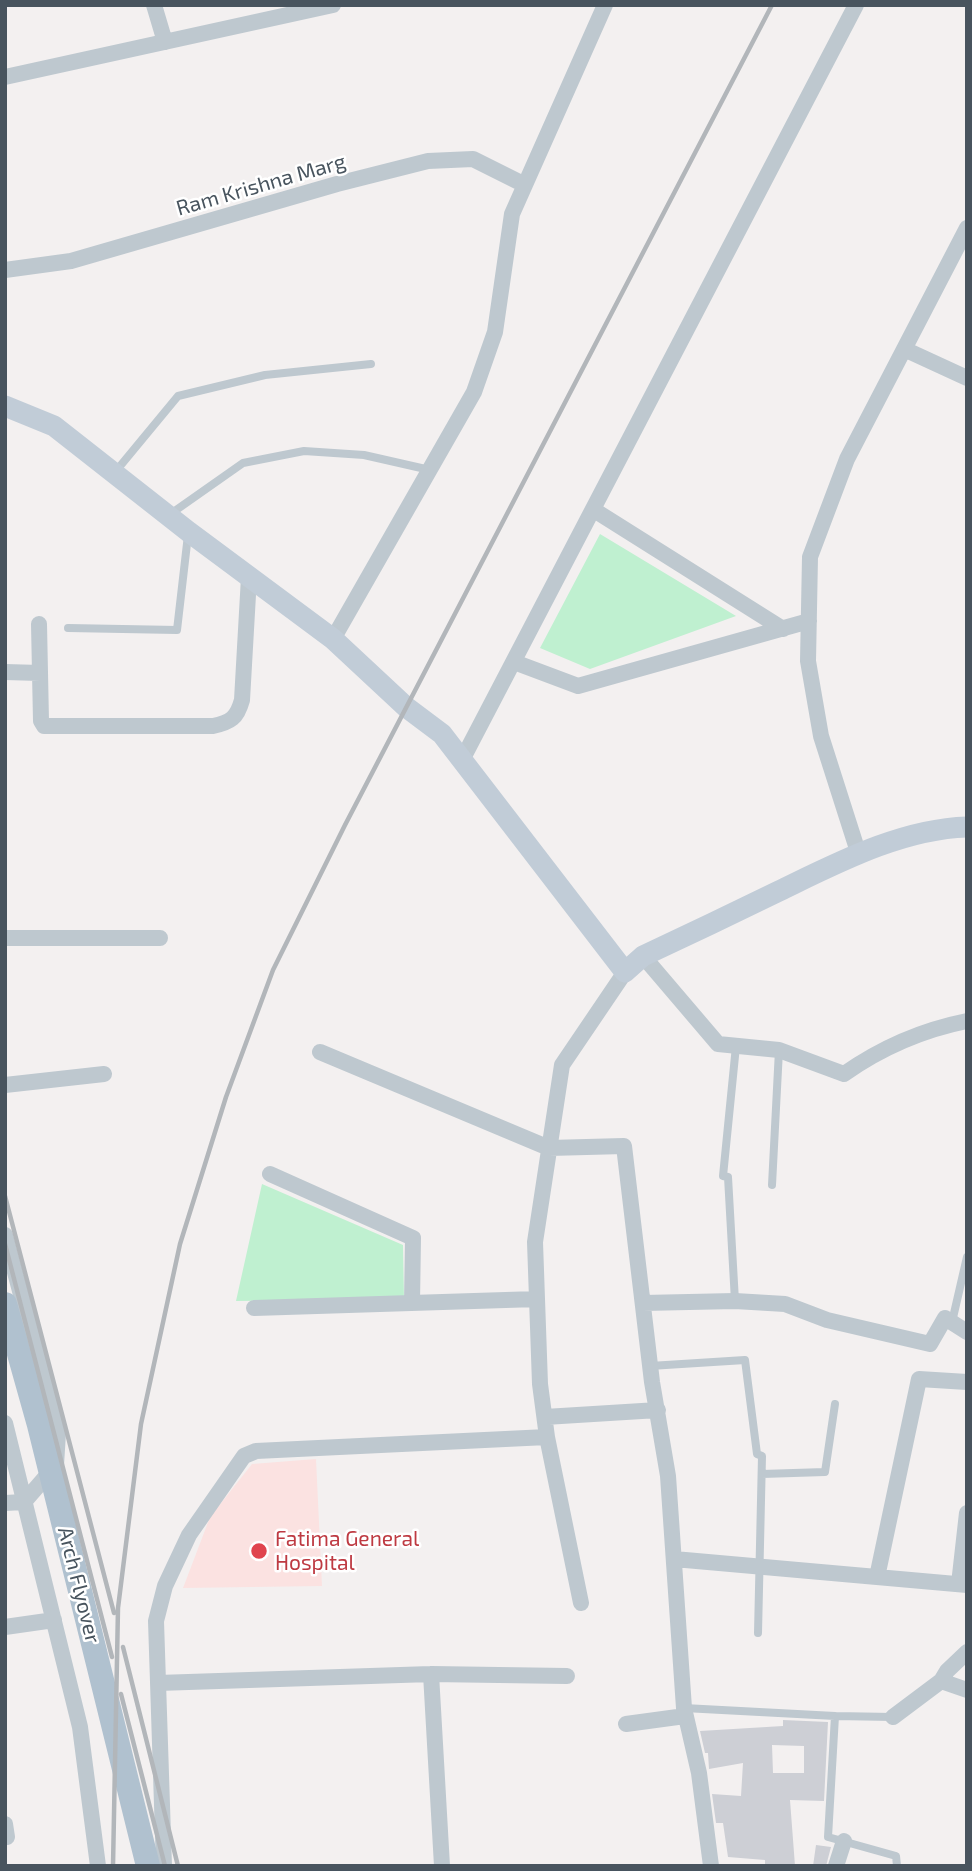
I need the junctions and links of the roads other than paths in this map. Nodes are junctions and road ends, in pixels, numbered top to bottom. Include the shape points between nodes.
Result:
1 (154, 5) edge
2 (332, 5) edge
3 (605, 5) edge
4 (856, 5) edge
5 (165, 42) junction
6 (5, 77) edge
7 (524, 186) junction
8 (967, 228) edge
9 (5, 270) edge
10 (904, 349) junction
11 (371, 364) dead end
12 (967, 378) edge
13 (5, 406) edge
14 (430, 470) junction
15 (114, 473) junction
16 (594, 510) junction
17 (168, 516) junction
18 (189, 532) junction
19 (249, 577) junction
20 (809, 621) junction
21 (39, 624) dead end
22 (68, 628) dead end
23 (783, 629) junction
24 (333, 639) junction
25 (514, 662) junction
26 (5, 672) edge
27 (40, 673) junction
28 (462, 760) junction
29 (967, 827) edge
30 (859, 855) junction
31 (5, 938) edge
32 (160, 938) dead end
33 (643, 957) junction
34 (625, 972) junction
35 (967, 1021) edge
36 (736, 1046) junction
37 (779, 1049) junction
38 (320, 1052) dead end
39 (104, 1074) dead end
40 (5, 1086) edge
41 (549, 1148) junction
42 (270, 1174) dead end
43 (772, 1185) dead end
44 (5, 1235) edge
45 (967, 1257) edge
46 (964, 1285) edge
47 (537, 1299) junction
48 (735, 1301) junction
49 (412, 1303) junction
50 (643, 1303) junction
51 (5, 1304) edge
52 (254, 1308) dead end
53 (952, 1322) junction
54 (967, 1332) edge
55 (650, 1366) junction
56 (967, 1382) edge
57 (835, 1404) dead end
58 (657, 1409) junction
59 (545, 1417) junction
60 (5, 1423) edge
61 (547, 1437) junction
62 (762, 1474) junction
63 (24, 1502) junction
64 (5, 1503) edge
65 (967, 1513) edge
66 (674, 1559) junction
67 (760, 1567) junction
68 (877, 1577) junction
69 (963, 1585) edge
70 (581, 1603) dead end
71 (54, 1620) junction
72 (5, 1628) edge
73 (758, 1633) dead end
74 (967, 1652) edge
75 (431, 1674) junction
76 (567, 1676) dead end
77 (940, 1681) junction
78 (158, 1683) junction
79 (967, 1690) edge
80 (684, 1712) junction
81 (835, 1716) junction
82 (893, 1717) joint
83 (626, 1724) dead end
84 (5, 1824) edge
85 (5, 1838) edge
86 (844, 1841) junction
87 (98, 1866) edge
88 (148, 1866) edge
89 (164, 1866) edge
90 (442, 1866) edge
91 (711, 1866) edge
92 (836, 1866) edge
93 (897, 1866) edge

1 - 5 street
2 - 5 street
3 - 7 street
4 - 16 street
5 - 6 street
7 - 9 street, Ram Krishna Marg via 473,159 428,161 71,261
7 - 14 street via 512,214 495,332 474,392
8 - 10 street
10 - 12 street
10 - 20 street via 847,459 810,557
11 - 15 lane via 264,375 178,396
13 - 15 street via 54,426
14 - 17 lane via 364,455 304,451 243,463
14 - 24 street
15 - 17 street
16 - 23 street
16 - 25 street
17 - 18 street
18 - 19 street
18 - 22 lane via 177,630
19 - 24 street
19 - 27 street via 242,700 229,723 44,726
20 - 23 street
20 - 30 street via 808,661 821,736
21 - 27 street
23 - 25 street via 578,686
24 - 28 street via 405,707 442,734
25 - 28 street
26 - 27 street
28 - 34 street
29 - 30 street via 897,840
30 - 33 street
31 - 32 street
33 - 34 street
33 - 36 street via 718,1044
34 - 41 street via 562,1065
35 - 37 street via 936,1027 873,1054 844,1074
36 - 37 street
36 - 48 lane via 723,1176 727,1177
37 - 43 lane
38 - 41 street
39 - 40 street
41 - 47 street via 535,1242
41 - 50 street via 624,1146
42 - 49 street via 413,1238
44 - 63 street via 58,1433 57,1465
45 - 46 lane
46 - 53 lane
47 - 49 street
47 - 59 street
48 - 50 street
48 - 53 street via 785,1304 827,1320 930,1344 945,1318
49 - 52 street
50 - 55 street
51 - 88 main road, Arch Flyover
53 - 54 street
55 - 58 street
55 - 62 lane via 745,1360
56 - 68 street via 919,1379
57 - 62 lane via 825,1472
58 - 59 street
58 - 66 street
59 - 61 street
60 - 63 street
61 - 70 street
61 - 78 street via 256,1451 244,1457 189,1535 165,1586 156,1622
62 - 67 lane
63 - 64 street
63 - 71 street
65 - 69 street
66 - 67 street
66 - 80 street
67 - 68 street
67 - 73 lane
68 - 69 street
71 - 72 street
71 - 87 street via 80,1727
74 - 77 street
75 - 76 street
75 - 78 street
75 - 90 street
77 - 79 street
77 - 82 street
78 - 89 street
80 - 81 lane
80 - 83 street
80 - 91 street
81 - 82 lane
81 - 86 lane via 828,1837
84 - 85 street
86 - 92 street
86 - 93 lane via 895,1856

